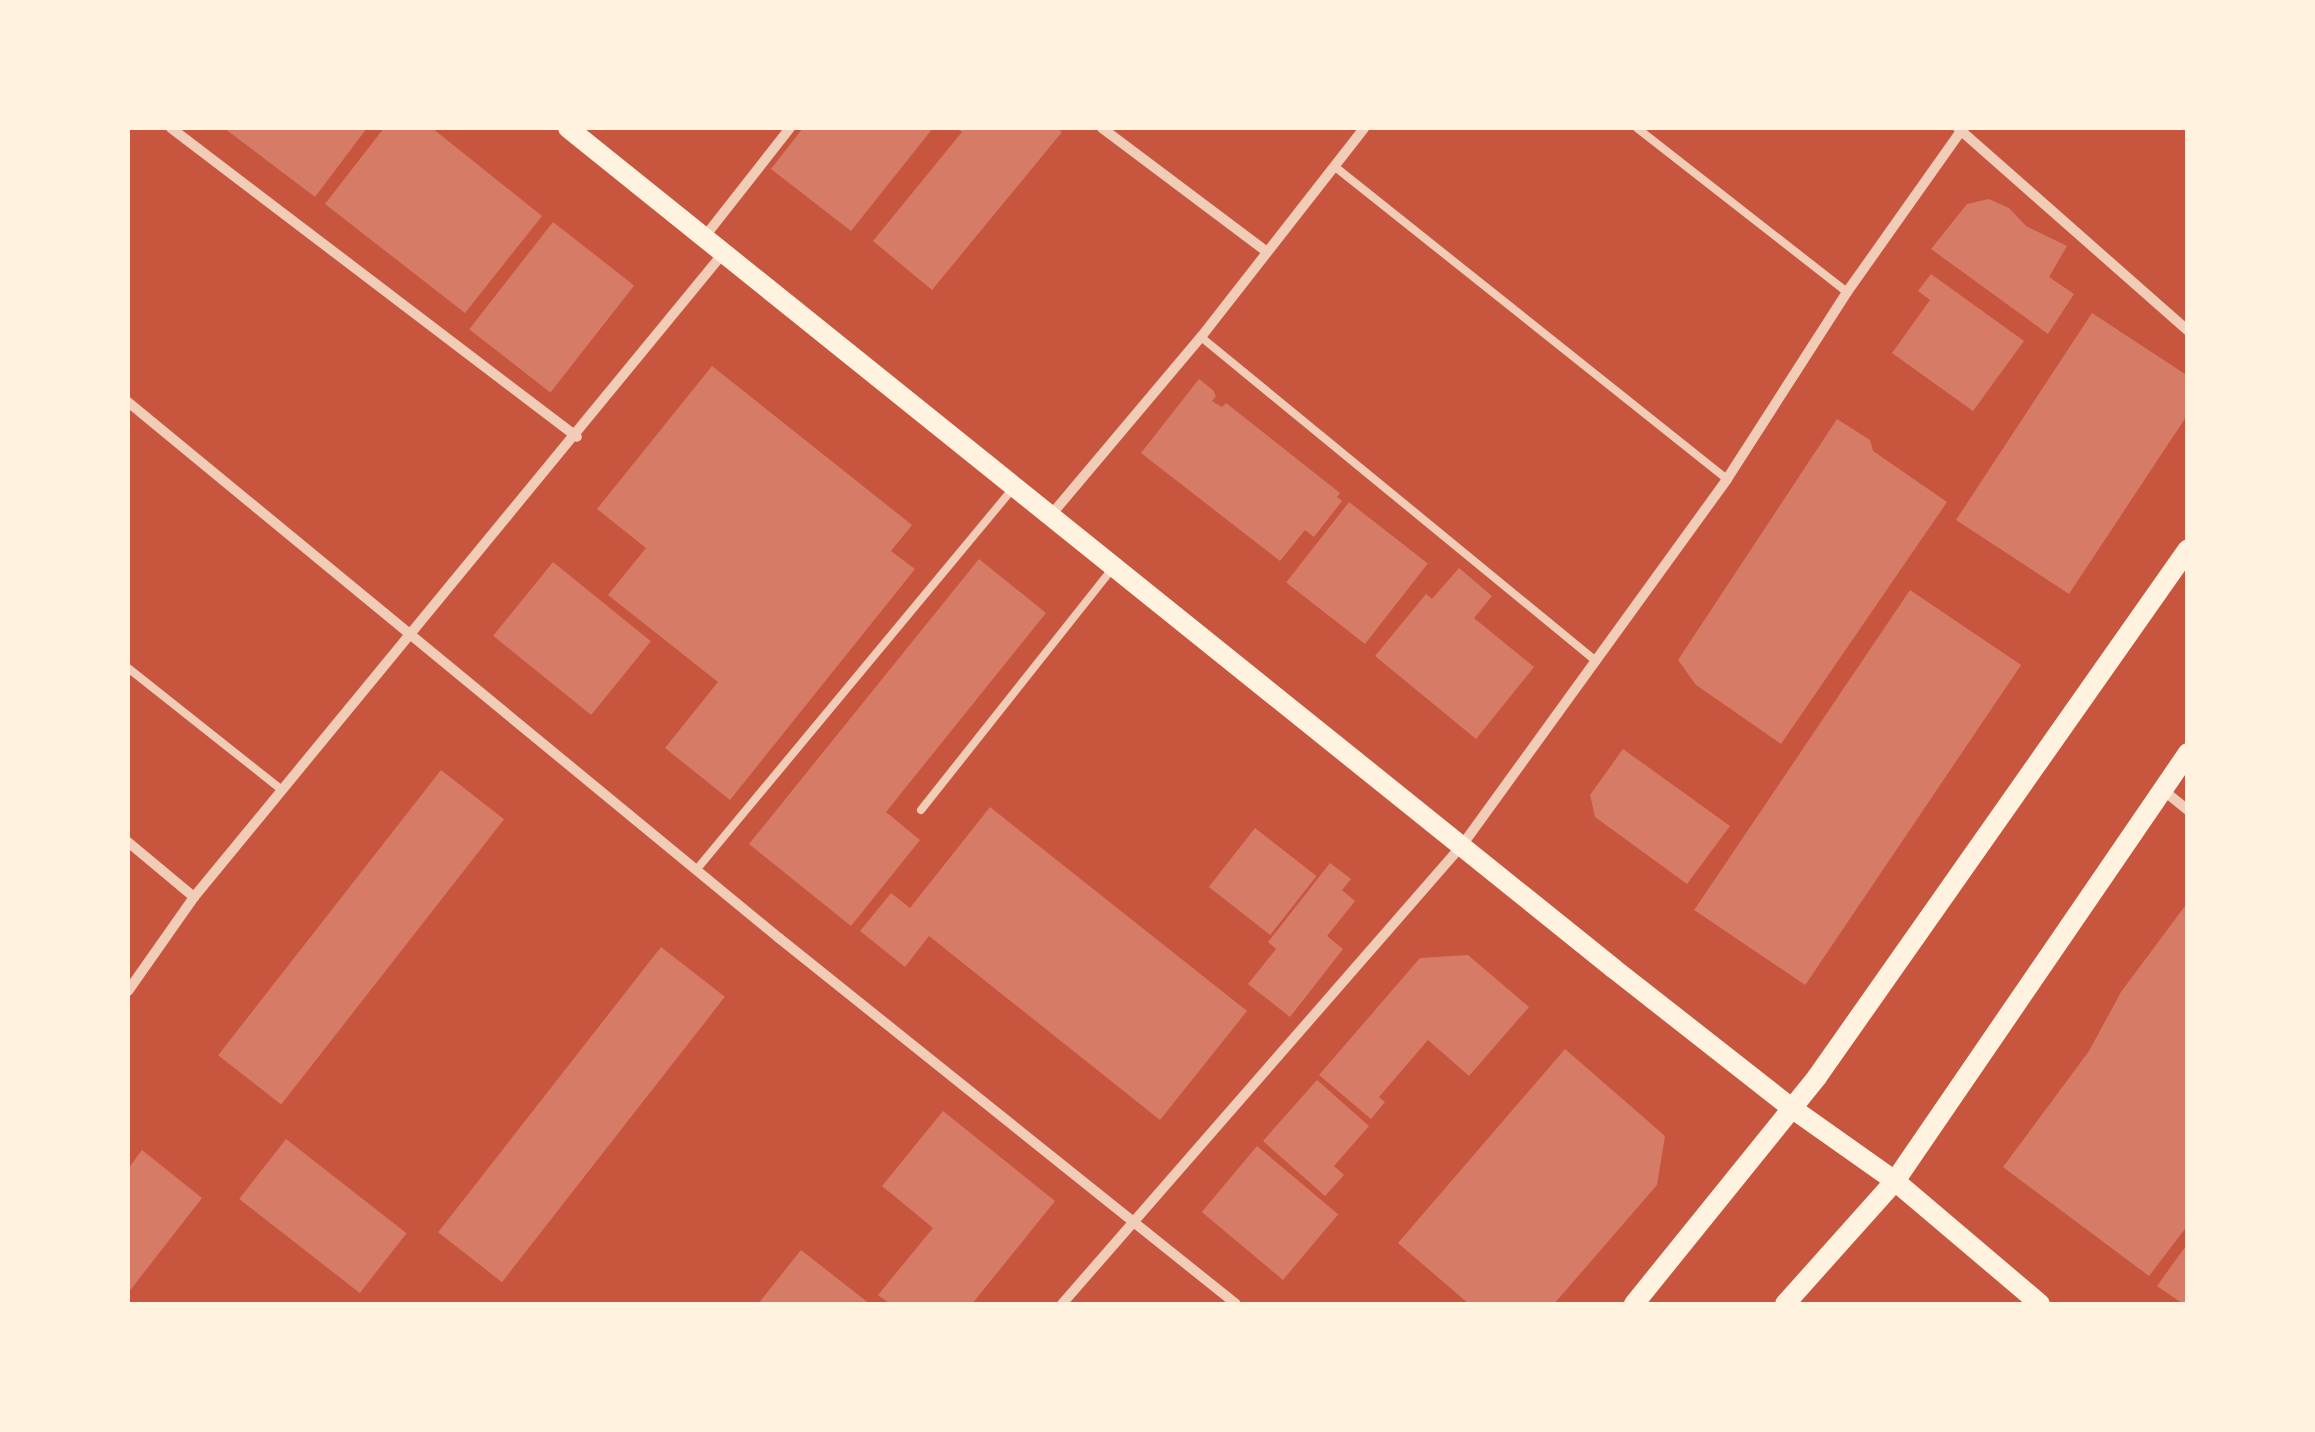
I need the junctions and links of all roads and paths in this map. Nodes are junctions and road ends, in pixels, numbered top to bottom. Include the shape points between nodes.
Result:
1 (171, 128) edge
2 (568, 128) edge
3 (790, 128) edge
4 (1102, 128) edge
5 (1364, 128) edge
6 (1637, 128) edge
7 (1961, 128) edge
8 (1334, 166) junction
9 (706, 234) junction
10 (726, 250) junction
11 (1266, 252) junction
12 (1847, 292) junction
13 (2188, 330) edge
14 (1200, 337) junction
15 (128, 402) edge
16 (577, 437) junction
17 (1727, 479) junction
18 (1015, 486) junction
19 (1051, 515) junction
20 (2188, 549) edge
21 (1114, 566) junction
22 (412, 634) junction
23 (1596, 661) junction
24 (128, 668) edge
25 (2188, 752) edge
26 (282, 790) junction
27 (2162, 790) junction
28 (920, 810) dead end
29 (2188, 810) edge
30 (128, 842) edge
31 (1463, 844) junction
32 (697, 869) junction
33 (194, 897) junction
34 (128, 991) edge
35 (1793, 1109) junction
36 (1894, 1182) junction
37 (1138, 1222) junction
38 (1062, 1304) edge
39 (1236, 1304) edge
40 (1634, 1304) edge
41 (1785, 1304) edge
42 (2040, 1304) edge

1 - 16 street
2 - 9 main road
3 - 9 street
4 - 11 street
5 - 8 street
6 - 12 lane
7 - 12 street
7 - 13 street
8 - 11 street
8 - 17 lane
9 - 10 main road
10 - 16 street
10 - 18 main road
11 - 14 street
12 - 17 street
14 - 19 street
14 - 23 lane
15 - 22 street
16 - 22 street
17 - 23 street
18 - 19 main road
18 - 32 lane
19 - 21 main road
20 - 35 main road
21 - 28 lane
21 - 31 main road
22 - 26 street
22 - 32 street
23 - 31 street
24 - 26 lane
25 - 27 main road
26 - 33 street
27 - 29 street
27 - 36 main road
30 - 33 street
31 - 35 main road
31 - 37 street
32 - 37 street
33 - 34 street
35 - 36 main road
35 - 40 main road
36 - 41 main road
36 - 42 main road
37 - 38 street
37 - 39 street

